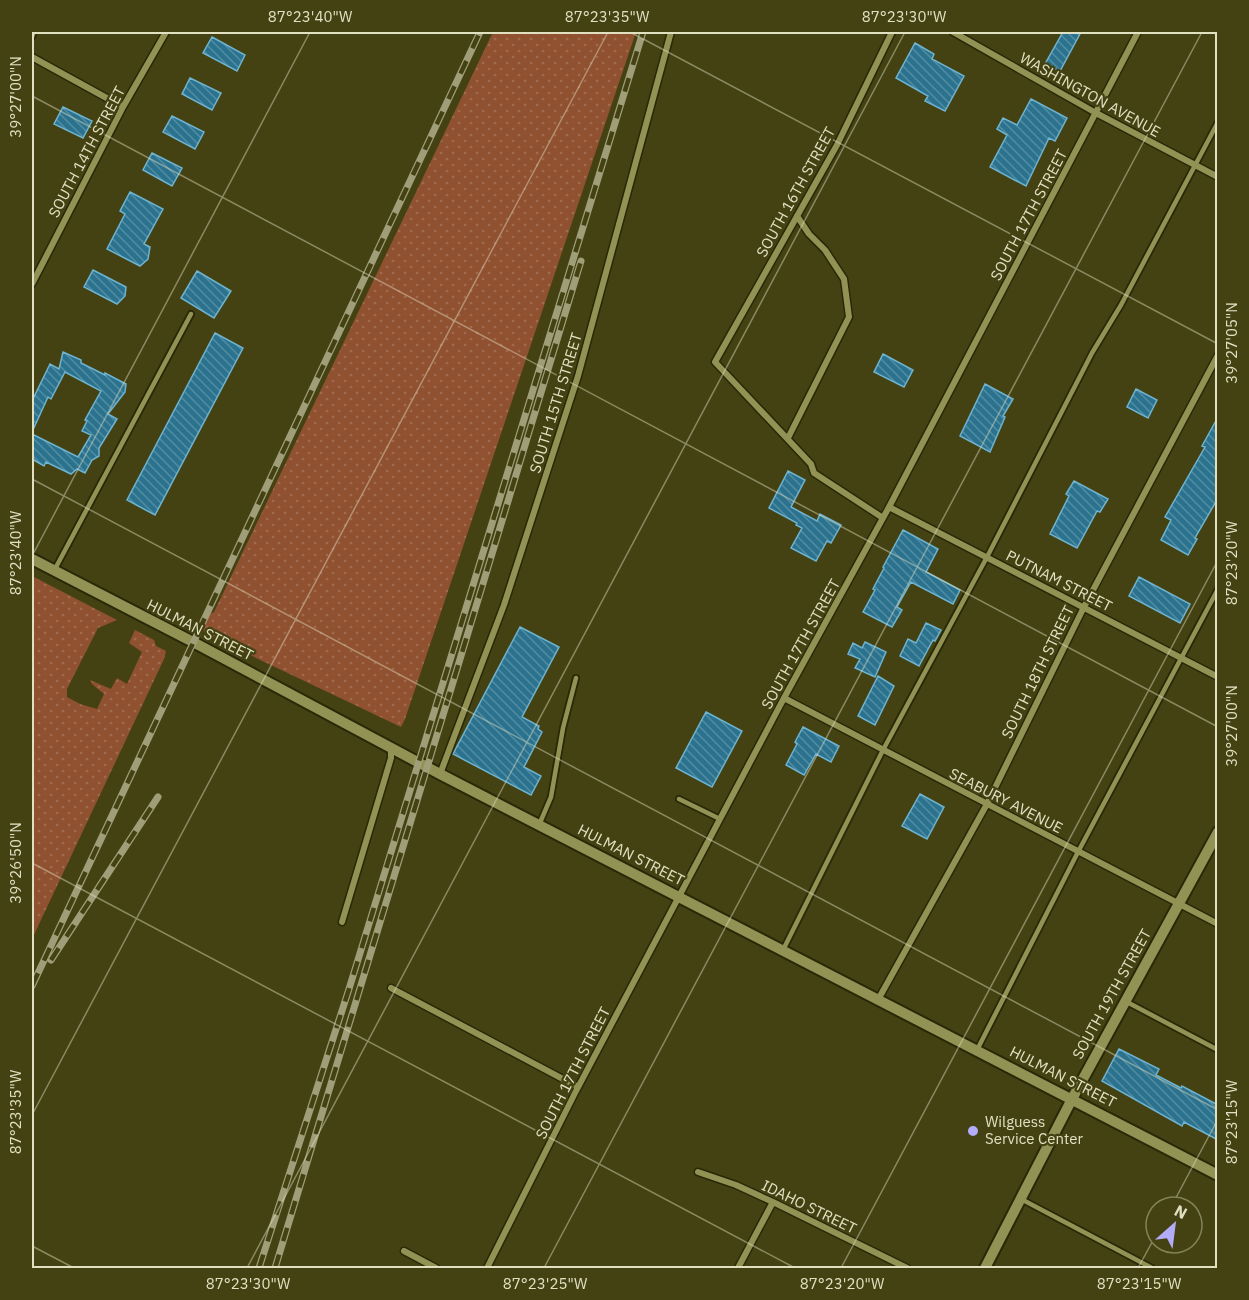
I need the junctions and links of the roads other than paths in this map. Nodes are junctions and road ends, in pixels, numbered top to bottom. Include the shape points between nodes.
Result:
1 (34, 32) edge
2 (166, 32) edge
3 (671, 32) edge
4 (892, 32) edge
5 (953, 32) edge
6 (1138, 32) edge
7 (32, 37) edge
8 (32, 57) edge
9 (123, 108) junction
10 (1096, 113) junction
11 (1218, 122) edge
12 (1194, 165) junction
13 (1218, 177) edge
14 (797, 216) junction
15 (32, 284) edge
16 (191, 314) dead end
17 (1218, 355) edge
18 (788, 438) junction
19 (890, 507) junction
20 (884, 518) junction
21 (987, 557) junction
22 (32, 560) edge
23 (54, 571) junction
24 (1218, 589) edge
25 (1084, 607) junction
26 (1181, 657) junction
27 (1218, 677) edge
28 (576, 678) dead end
29 (784, 698) junction
30 (391, 748) junction
31 (883, 750) junction
32 (440, 774) junction
33 (679, 799) dead end
34 (987, 804) junction
35 (720, 819) junction
36 (539, 825) junction
37 (1218, 832) edge
38 (1078, 852) junction
39 (679, 897) junction
40 (1179, 903) junction
41 (342, 922) dead end
42 (1218, 924) edge
43 (783, 950) junction
44 (391, 988) dead end
45 (879, 998) junction
46 (1125, 1001) junction
47 (977, 1050) junction
48 (1218, 1050) edge
49 (578, 1087) junction
50 (1072, 1099) junction
51 (698, 1172) dead end
52 (1218, 1175) edge
53 (1021, 1199) junction
54 (773, 1202) junction
55 (404, 1251) dead end
56 (436, 1269) edge
57 (487, 1269) edge
58 (738, 1269) edge
59 (907, 1269) edge
60 (985, 1269) edge
61 (1152, 1269) edge

1 - 7 lane
2 - 9 street, SOUTH 14TH STREET
3 - 32 street, SOUTH 15TH STREET via 578,376 504,605
4 - 14 street, SOUTH 16TH STREET
5 - 10 street, WASHINGTON AVENUE
6 - 10 street, SOUTH 17TH STREET
8 - 9 street
9 - 15 street, SOUTH 14TH STREET
10 - 12 street, WASHINGTON AVENUE
10 - 19 street, SOUTH 17TH STREET
11 - 12 lane
12 - 13 street, WASHINGTON AVENUE
12 - 21 lane
14 - 18 street via 844,279 849,317
14 - 18 street, SOUTH 16TH STREET via 715,362
16 - 23 lane
17 - 25 street, SOUTH 18TH STREET
18 - 20 street via 814,472
19 - 20 street, SOUTH 17TH STREET
19 - 21 street, PUTNAM STREET
20 - 29 street, SOUTH 17TH STREET
21 - 25 street, PUTNAM STREET
21 - 31 lane
22 - 23 street, HULMAN STREET
23 - 30 street, HULMAN STREET
24 - 26 lane
25 - 26 street, PUTNAM STREET
25 - 34 street, SOUTH 18TH STREET
26 - 27 street, PUTNAM STREET
26 - 38 lane
28 - 36 lane via 551,797
29 - 31 street, SEABURY AVENUE
29 - 35 street, SOUTH 17TH STREET
30 - 32 street, HULMAN STREET
30 - 41 street
31 - 34 street, SEABURY AVENUE
31 - 43 lane
32 - 36 street, HULMAN STREET
33 - 35 lane
34 - 38 street, SEABURY AVENUE
34 - 45 street, SOUTH 18TH STREET
35 - 39 street, SOUTH 17TH STREET
36 - 39 street, HULMAN STREET
37 - 40 street, SOUTH 19TH STREET
38 - 40 street, SEABURY AVENUE
38 - 47 lane
39 - 43 street, HULMAN STREET
39 - 49 street, SOUTH 17TH STREET
40 - 42 street, SEABURY AVENUE
40 - 46 street, SOUTH 19TH STREET
43 - 45 street, HULMAN STREET
44 - 49 street
45 - 47 street, HULMAN STREET
46 - 48 lane
46 - 50 street, SOUTH 19TH STREET
47 - 50 street, HULMAN STREET
49 - 57 street, SOUTH 17TH STREET
50 - 52 street, HULMAN STREET
50 - 53 street, SOUTH 19TH STREET
51 - 54 street, IDAHO STREET
53 - 60 street, SOUTH 19TH STREET
53 - 61 lane
54 - 58 street
54 - 59 street, IDAHO STREET
55 - 56 street

